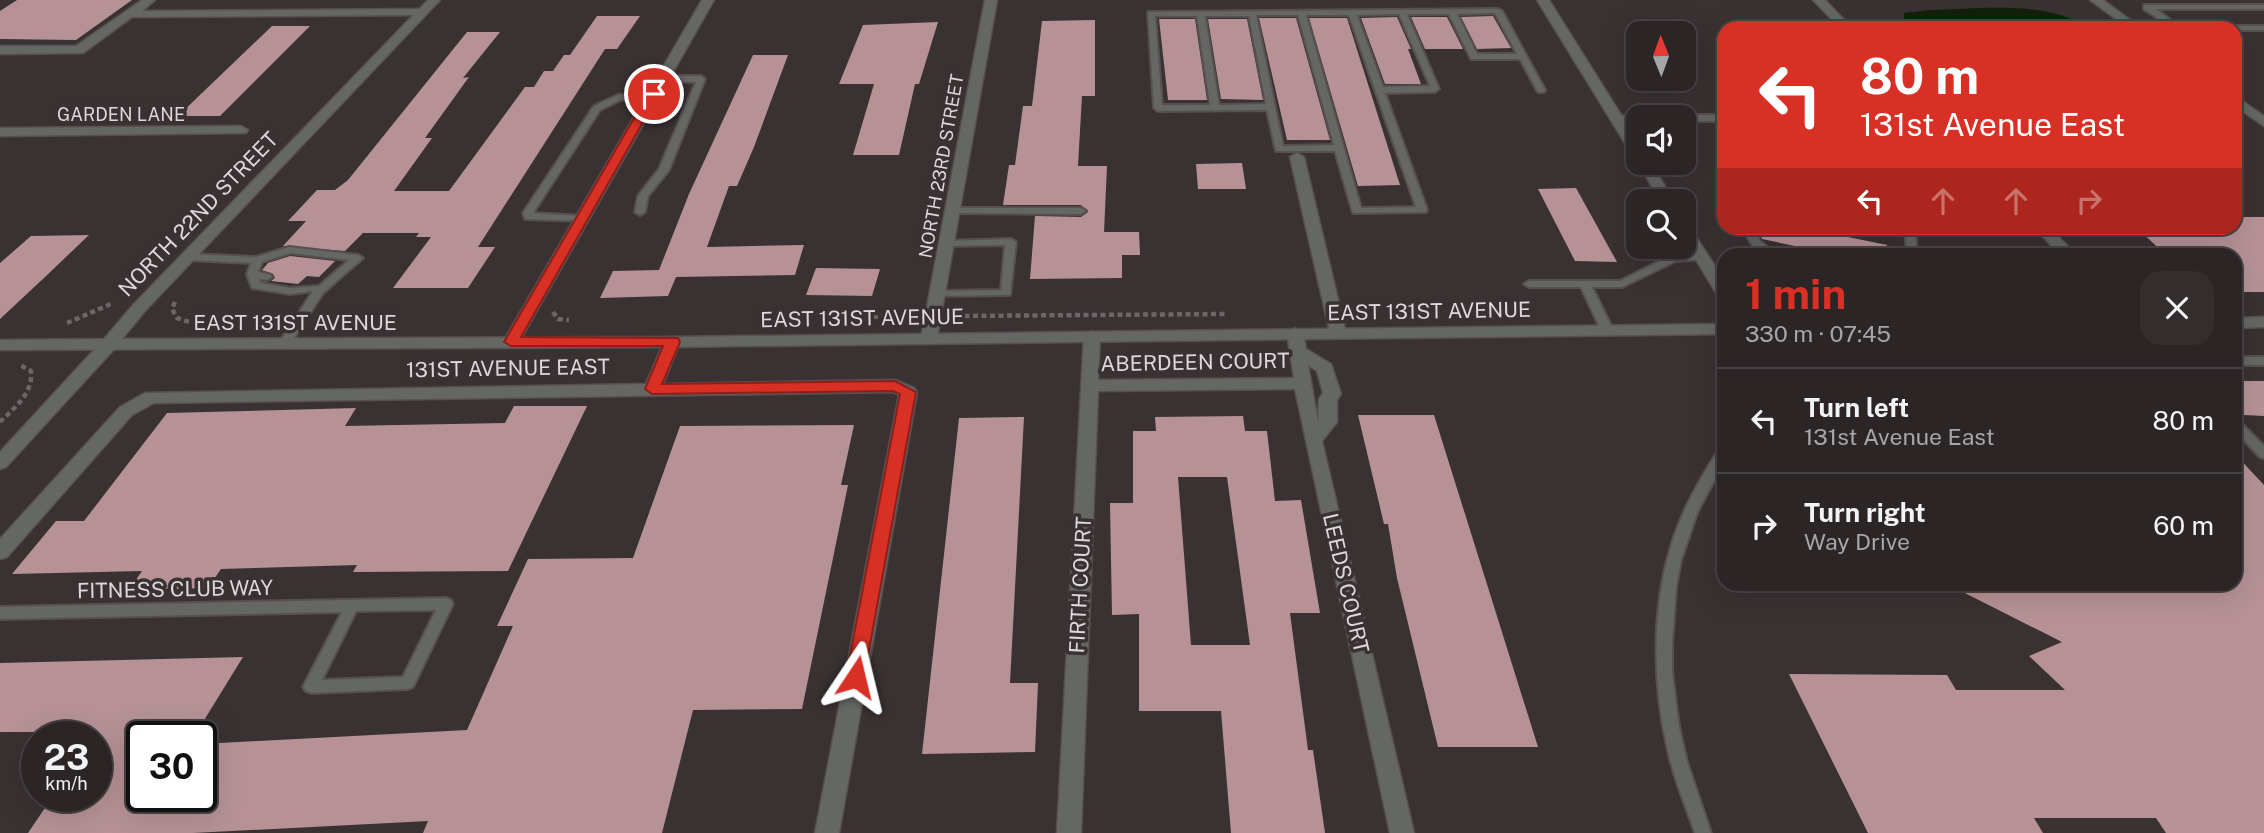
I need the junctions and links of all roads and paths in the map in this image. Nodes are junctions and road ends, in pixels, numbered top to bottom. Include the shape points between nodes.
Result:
1 (149, 0) edge
2 (434, 0) edge
3 (708, 0) edge
4 (991, 0) edge
5 (1268, 0) edge
6 (1543, 0) edge
7 (1819, 0) edge
8 (2096, 0) edge
9 (2264, 6) edge
10 (1452, 11) junction
11 (423, 12) junction
12 (1352, 12) junction
13 (1402, 12) junction
14 (1201, 13) junction
15 (1252, 13) junction
16 (1271, 13) junction
17 (1301, 13) junction
18 (130, 14) junction
19 (1839, 21) edge
20 (2125, 21) edge
21 (2167, 21) edge
22 (2264, 28) edge
23 (2242, 29) edge
24 (0, 50) edge
25 (1522, 56) junction
26 (663, 79) junction
27 (1379, 90) junction
28 (1541, 90) dead end
29 (654, 94) junction
30 (2242, 105) edge
31 (1271, 107) junction
32 (1216, 108) junction
33 (1617, 118) junction
34 (1626, 118) edge
35 (1696, 118) edge
36 (1717, 118) edge
37 (2264, 121) edge
38 (242, 130) dead end
39 (0, 132) edge
40 (1626, 133) edge
41 (1340, 148) junction
42 (1297, 158) dead end
43 (952, 211) junction
44 (1081, 211) dead end
45 (640, 212) dead end
46 (582, 219) junction
47 (1751, 235) edge
48 (2049, 235) edge
49 (946, 243) junction
50 (1763, 248) edge
51 (2062, 248) edge
52 (1696, 249) edge
53 (188, 257) junction
54 (1701, 257) junction
55 (257, 260) junction
56 (252, 274) junction
57 (267, 277) dead end
58 (302, 280) dead end
59 (1717, 282) edge
60 (1529, 284) dead end
61 (1585, 284) junction
62 (317, 290) junction
63 (937, 294) junction
64 (122, 298) dead end
65 (951, 316) dead end
66 (1240, 316) dead end
67 (2264, 322) edge
68 (2242, 323) edge
69 (62, 325) dead end
70 (1717, 329) edge
71 (1607, 330) junction
72 (1338, 332) junction
73 (1092, 336) junction
74 (929, 338) junction
75 (511, 342) junction
76 (672, 342) junction
77 (110, 343) junction
78 (285, 343) junction
79 (1297, 343) junction
80 (0, 345) edge
81 (2242, 361) edge
82 (2264, 361) edge
83 (15, 364) dead end
84 (1301, 383) junction
85 (1089, 386) junction
86 (652, 389) junction
87 (0, 422) edge
88 (2242, 431) edge
89 (1313, 440) junction
90 (2264, 454) edge
91 (1717, 462) edge
92 (0, 463) edge
93 (0, 552) edge
94 (352, 606) junction
95 (0, 614) edge
96 (827, 833) edge
97 (1069, 833) edge
98 (1402, 833) edge
99 (1703, 833) edge

1 - 18 street
2 - 11 street, NORTH 22ND STREET
3 - 26 street
4 - 43 street, NORTH 23RD STREET
5 - 16 lane
6 - 33 street
7 - 19 street
8 - 20 street
9 - 21 lane via 2147,7
10 - 13 lane
10 - 25 lane via 1498,11
10 - 25 lane via 1474,57
11 - 18 street
11 - 53 street, NORTH 22ND STREET
12 - 13 lane
12 - 17 lane
12 - 27 lane
13 - 27 lane via 1435,89
14 - 15 lane
14 - 32 lane
14 - 32 lane via 1151,14 1158,108
15 - 16 lane
15 - 31 lane
16 - 17 lane
17 - 41 lane
18 - 24 street via 79,50
22 - 23 lane
25 - 28 lane
26 - 29 street
26 - 45 lane via 701,79 664,170 643,196
27 - 41 lane via 1422,210 1357,211
29 - 46 street
29 - 46 lane via 618,98 597,108 528,213 540,219
30 - 37 street
31 - 32 lane
31 - 41 lane via 1279,149
33 - 34 lane
33 - 40 street
35 - 36 lane
38 - 39 street, GARDEN LANE
42 - 72 street
43 - 44 lane
43 - 49 street, NORTH 23RD STREET
46 - 75 street
47 - 50 lane
48 - 51 street
49 - 63 street, NORTH 23RD STREET
49 - 63 lane via 1011,242 1006,293
52 - 54 street
53 - 55 lane
53 - 77 street, NORTH 22ND STREET
54 - 59 street
54 - 61 lane via 1674,258 1622,284
55 - 56 lane
55 - 62 lane via 289,250 358,258
56 - 57 lane
56 - 62 lane via 256,286
58 - 62 lane
60 - 61 lane
61 - 71 lane
62 - 78 lane
63 - 74 street, NORTH 23RD STREET
64 - 69 path
65 - 66 path via 1216,312
67 - 68 street
70 - 71 street, EAST 131ST AVENUE
71 - 72 street, EAST 131ST AVENUE
72 - 79 street, EAST 131ST AVENUE
73 - 74 street, EAST 131ST AVENUE
73 - 79 street, EAST 131ST AVENUE
73 - 85 street, FIRTH COURT
74 - 76 street, EAST 131ST AVENUE
75 - 76 street, EAST 131ST AVENUE
75 - 78 street, EAST 131ST AVENUE
76 - 86 street
77 - 78 street, EAST 131ST AVENUE
77 - 80 street, EAST 131ST AVENUE
77 - 92 street, NORTH 22ND STREET
79 - 84 street, LEEDS COURT
79 - 89 street via 1325,368 1332,394 1328,422
81 - 82 lane
83 - 87 path via 31,371 33,379 26,396
84 - 85 street, ABERDEEN COURT
84 - 89 street, LEEDS COURT
85 - 97 street, FIRTH COURT
86 - 93 street, 131ST AVENUE EAST via 151,397 126,411
86 - 96 street, 131ST AVENUE EAST via 895,386 908,392
88 - 90 lane
89 - 98 street, LEEDS COURT
91 - 99 lane via 1680,537 1671,571 1666,627 1666,681 1675,751
94 - 94 lane, FITNESS CLUB WAY via 311,687 408,683 446,604
94 - 95 lane, FITNESS CLUB WAY

